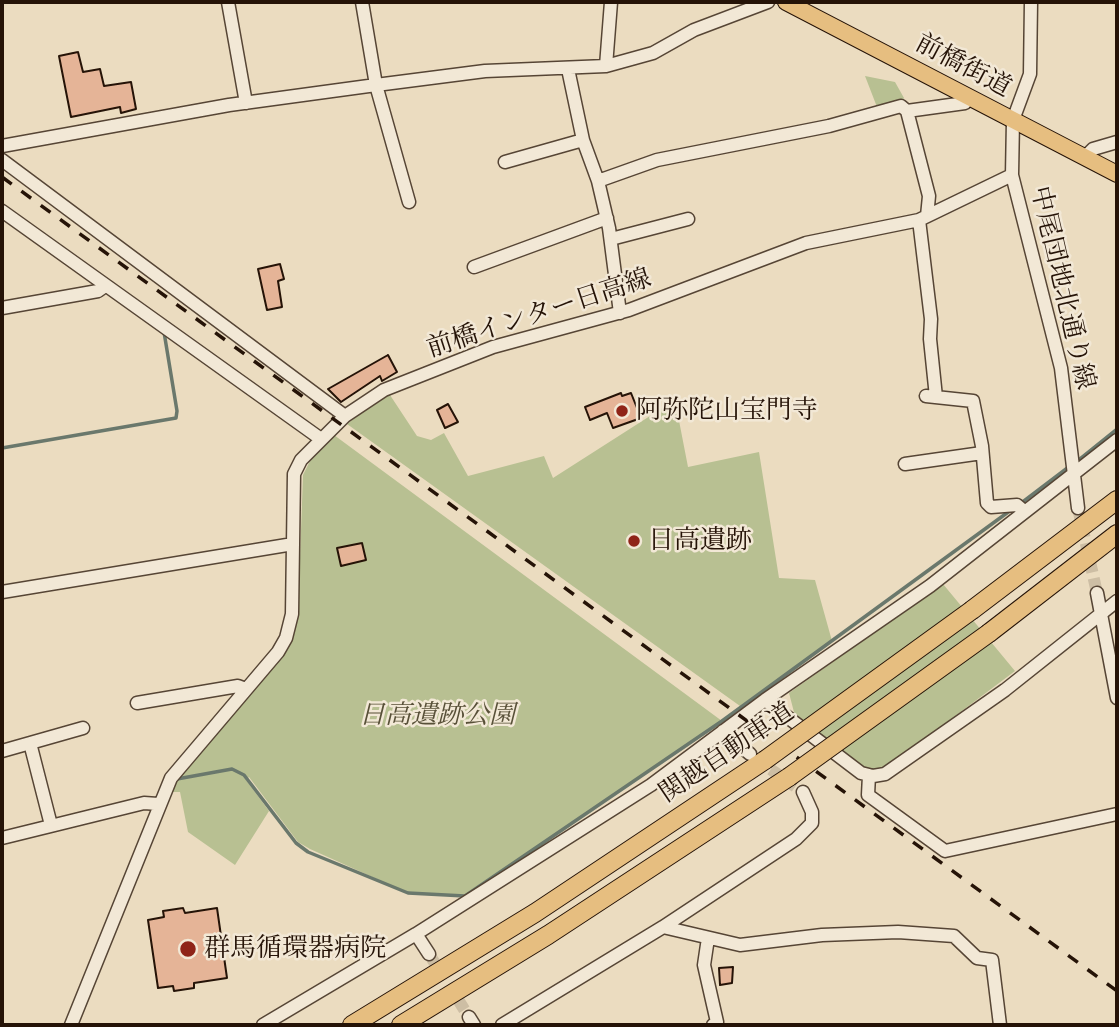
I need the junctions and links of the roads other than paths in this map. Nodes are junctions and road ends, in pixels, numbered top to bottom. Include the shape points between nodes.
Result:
1 (228, 2) edge
2 (362, 2) edge
3 (611, 2) edge
4 (768, 2) edge
5 (786, 2) edge
6 (1031, 2) edge
7 (606, 66) junction
8 (568, 69) junction
9 (376, 85) junction
10 (969, 96) junction
11 (246, 103) junction
12 (907, 111) junction
13 (1013, 120) junction
14 (583, 140) junction
15 (1117, 142) edge
16 (2, 146) edge
17 (1085, 158) junction
18 (2, 160) edge
19 (505, 162) dead end
20 (1117, 174) edge
21 (1012, 175) junction
22 (598, 181) junction
23 (409, 202) dead end
24 (2, 211) edge
25 (607, 218) junction
26 (923, 218) junction
27 (688, 219) dead end
28 (611, 239) junction
29 (474, 267) dead end
30 (105, 286) junction
31 (2, 308) edge
32 (620, 313) junction
33 (345, 416) junction
34 (321, 439) junction
35 (1117, 440) edge
36 (982, 453) junction
37 (905, 464) dead end
38 (1072, 475) junction
39 (1117, 500) edge
40 (1078, 508) tunnel mouth
41 (1024, 512) junction
42 (1117, 534) edge
43 (293, 544) junction
44 (2, 592) edge
45 (1097, 593) tunnel mouth
46 (1117, 601) edge
47 (1101, 614) junction
48 (246, 689) junction
49 (1117, 698) edge
50 (765, 700) junction
51 (137, 703) dead end
52 (83, 728) dead end
53 (723, 732) junction
54 (30, 743) junction
55 (2, 751) edge
56 (758, 757) junction
57 (869, 775) junction
58 (803, 792) tunnel mouth
59 (158, 804) junction
60 (1117, 814) edge
61 (51, 825) junction
62 (2, 838) edge
63 (663, 927) junction
64 (416, 934) junction
65 (708, 938) junction
66 (429, 954) tunnel mouth
67 (71, 1025) edge
68 (263, 1025) edge
69 (352, 1025) edge
70 (401, 1025) edge
71 (502, 1025) edge
72 (713, 1025) edge
73 (1000, 1025) edge

1 - 11 street
2 - 9 street
3 - 7 street
4 - 7 street via 694,30 653,53
5 - 10 main road, 前橋街道
6 - 13 street, 中尾団地北通り線 via 1030,74
7 - 8 street
8 - 9 street via 485,71
8 - 14 street
9 - 11 street
9 - 23 street
10 - 12 street via 965,103
10 - 13 main road, 前橋街道
11 - 16 street
12 - 22 street via 901,106 816,129 657,160
12 - 26 street via 929,196
13 - 17 main road, 前橋街道
13 - 21 street, 中尾団地北通り線
14 - 19 street
14 - 22 street
15 - 17 street via 1093,149
17 - 20 main road, 前橋街道
18 - 33 street
21 - 26 street, 前橋インター日高線
21 - 38 street, 中尾団地北通り線 via 1061,368
22 - 25 street
24 - 30 street
25 - 28 street
25 - 29 street
26 - 32 street, 前橋インター日高線 via 806,243
26 - 36 street via 932,319 931,397 973,401
27 - 28 street
28 - 32 street
30 - 31 street
30 - 34 street
32 - 33 street, 前橋インター日高線 via 493,347 384,390
33 - 34 street, 前橋インター日高線
34 - 43 street, 前橋インター日高線 via 301,460 295,474
35 - 38 street
36 - 37 street
36 - 41 street via 988,505 1017,505
38 - 40 street, 中尾団地北通り線
38 - 41 street
39 - 56 highway, 関越自動車道, bridge via 972,610
41 - 50 street via 929,586
42 - 70 highway, 関越自動車道, bridge via 789,777
43 - 44 street
43 - 48 street, 前橋インター日高線 via 289,631 278,652
45 - 47 street
46 - 47 street
47 - 49 street
47 - 57 street via 899,767
48 - 51 street via 238,686
48 - 59 street, 前橋インター日高線 via 186,758
50 - 53 street
50 - 57 street
52 - 54 street
53 - 56 street
53 - 64 street via 651,785
54 - 55 street
54 - 61 street
56 - 69 highway, 関越自動車道 via 534,913
57 - 60 street via 868,795 944,851
58 - 63 street via 812,812 809,828
59 - 61 street via 144,803
59 - 67 street, 前橋インター日高線
61 - 62 street
63 - 65 street
63 - 71 street
64 - 66 street
64 - 68 street
65 - 72 street via 705,971 717,1022
65 - 73 street via 740,945 822,935 898,932 954,936 977,958 992,960

